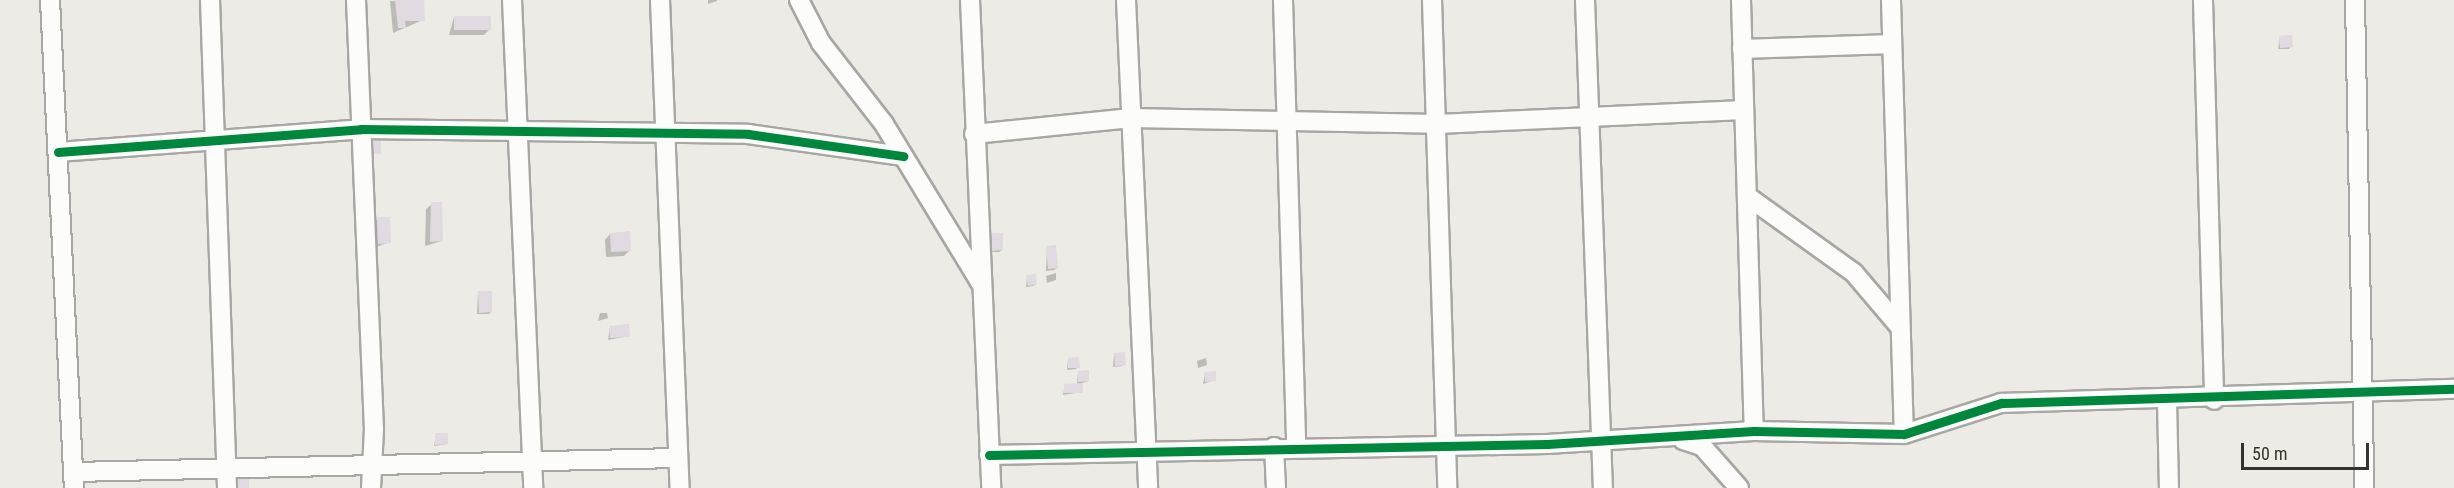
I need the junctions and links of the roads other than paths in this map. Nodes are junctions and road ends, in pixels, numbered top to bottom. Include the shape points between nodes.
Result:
1 (50, 0) edge
2 (210, 0) edge
3 (356, 0) edge
4 (512, 0) edge
5 (660, 0) edge
6 (799, 0) edge
7 (970, 0) edge
8 (1126, 0) edge
9 (1283, 0) edge
10 (1432, 0) edge
11 (1585, 0) edge
12 (1741, 0) edge
13 (1891, 0) edge
14 (2203, 0) edge
15 (2355, 0) edge
16 (1892, 44) junction
17 (1742, 49) junction
18 (1744, 110) junction
19 (1588, 115) junction
20 (1131, 118) junction
21 (1288, 124) junction
22 (1437, 124) junction
23 (361, 129) junction
24 (519, 132) junction
25 (974, 134) junction
26 (665, 136) junction
27 (213, 142) junction
28 (58, 152) junction
29 (903, 156) junction
30 (1747, 196) junction
31 (981, 284) junction
32 (1900, 327) junction
33 (2454, 388) edge
34 (2362, 393) junction
35 (2214, 400) junction
36 (2167, 402) junction
37 (1754, 431) junction
38 (1904, 434) junction
39 (1676, 437) junction
40 (1604, 442) junction
41 (1296, 446) junction
42 (1445, 446) junction
43 (1274, 447) junction
44 (1147, 451) junction
45 (989, 455) junction
46 (678, 458) junction
47 (533, 463) junction
48 (372, 468) junction
49 (74, 480) edge
50 (226, 480) edge
51 (371, 488) edge
52 (533, 488) edge
53 (680, 488) edge
54 (991, 488) edge
55 (1148, 488) edge
56 (1276, 488) edge
57 (1447, 488) edge
58 (1603, 488) edge
59 (1739, 488) edge
60 (2169, 488) edge
61 (2364, 488) edge

1 - 28 street
2 - 27 street
3 - 23 street
4 - 24 street
5 - 26 street
6 - 29 street via 821,43
7 - 25 street
8 - 20 street
9 - 21 street
10 - 22 street
11 - 19 street
12 - 17 street
13 - 16 street
14 - 35 street
15 - 34 street
16 - 17 street
16 - 32 street
17 - 18 street
18 - 19 street
18 - 30 street
19 - 22 street
19 - 40 street
20 - 21 street
20 - 25 street
20 - 44 street
21 - 22 street
21 - 41 street
22 - 42 street
23 - 24 street
23 - 27 street
23 - 48 street
24 - 26 street
24 - 47 street
25 - 31 street
26 - 29 street via 748,134
26 - 46 street
27 - 28 street
27 - 50 street
28 - 49 street
29 - 31 street
30 - 32 street via 1854,273
30 - 37 street
31 - 45 street
32 - 38 street
33 - 34 street
34 - 35 street
34 - 61 street
35 - 36 street
36 - 38 street via 2001,404
36 - 60 street
37 - 38 street
37 - 39 street
39 - 40 street
39 - 59 street via 1701,446
40 - 42 street
40 - 58 street
41 - 42 street
41 - 43 street
42 - 57 street
43 - 44 street
43 - 56 street
44 - 45 street
44 - 55 street
45 - 54 street
46 - 47 street
46 - 53 street
47 - 48 street
47 - 52 street
48 - 50 street
48 - 51 street
49 - 50 street

